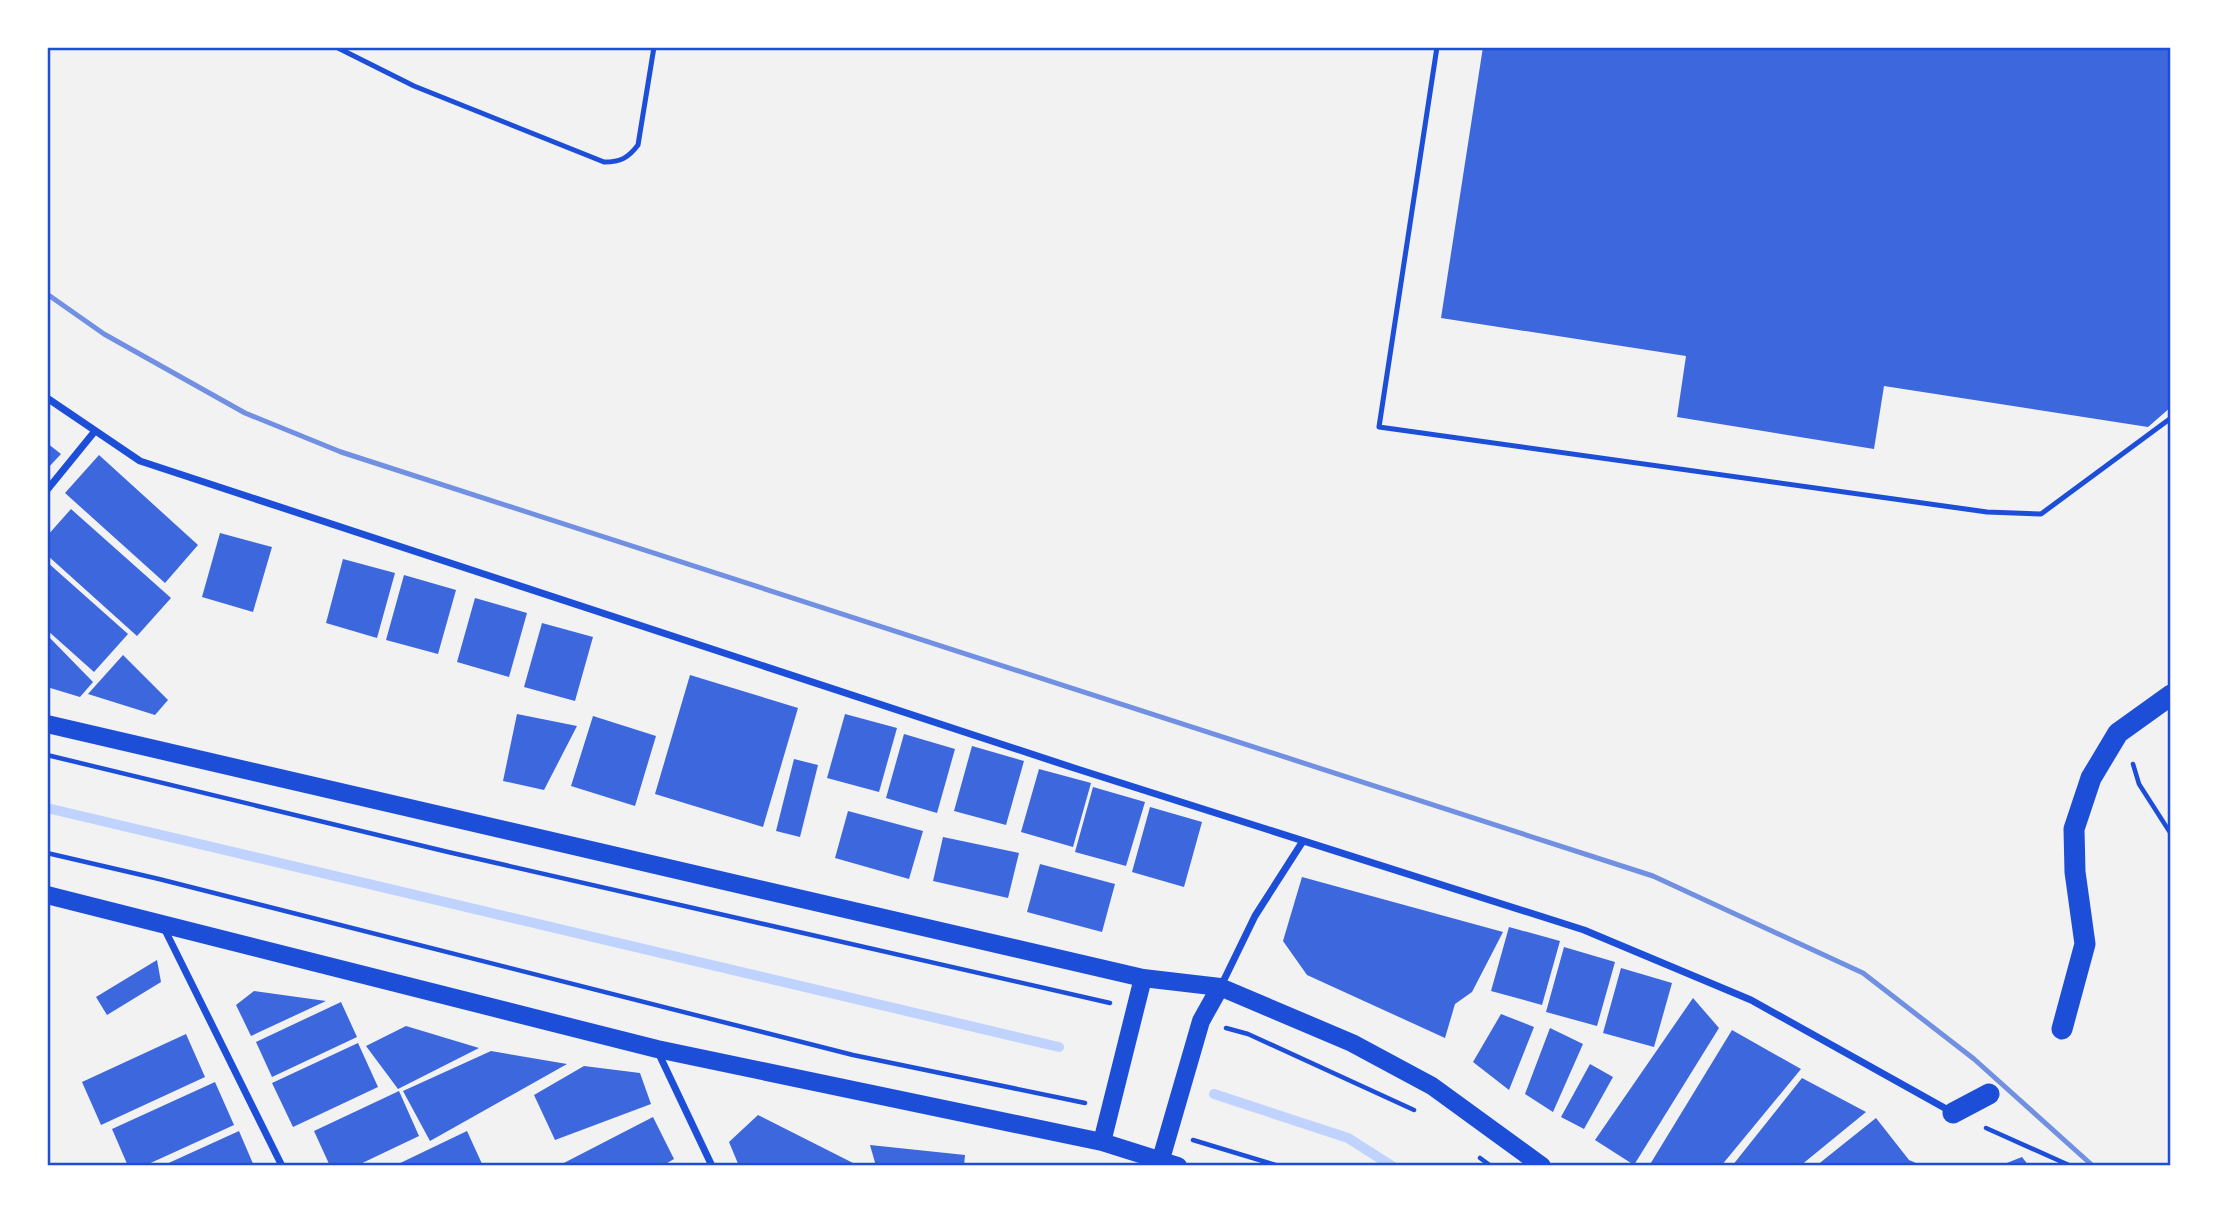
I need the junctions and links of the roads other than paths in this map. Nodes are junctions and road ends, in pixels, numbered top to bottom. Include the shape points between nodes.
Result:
1 (336, 47) edge
2 (654, 47) edge
3 (1437, 47) edge
4 (47, 398) edge
5 (2171, 418) edge
6 (95, 430) junction
7 (47, 489) edge
8 (2171, 695) edge
9 (47, 724) edge
10 (1303, 841) junction
11 (47, 895) edge
12 (161, 922) junction
13 (1143, 978) junction
14 (1220, 987) junction
15 (2062, 1029) dead end
16 (657, 1049) junction
17 (1989, 1094) dead end
18 (1953, 1113) joint
19 (1102, 1142) junction
20 (1167, 1164) edge
21 (282, 1166) edge
22 (712, 1166) edge
23 (1542, 1166) edge

1 - 2 lane via 414,86 604,162 618,162 638,145
3 - 5 lane via 1379,427 1987,512 2040,514
4 - 6 street
6 - 7 street
6 - 10 street via 140,461
8 - 15 highway via 2118,733 2091,778 2074,829 2084,944
9 - 13 main road
10 - 14 street via 1255,915
10 - 18 street via 1584,930 1751,1000
11 - 12 main road
12 - 16 main road
12 - 21 street
13 - 14 main road
13 - 19 main road
14 - 20 main road via 1201,1021
14 - 23 main road via 1352,1043 1432,1086
16 - 19 main road
16 - 22 street
17 - 18 highway
19 - 20 main road

